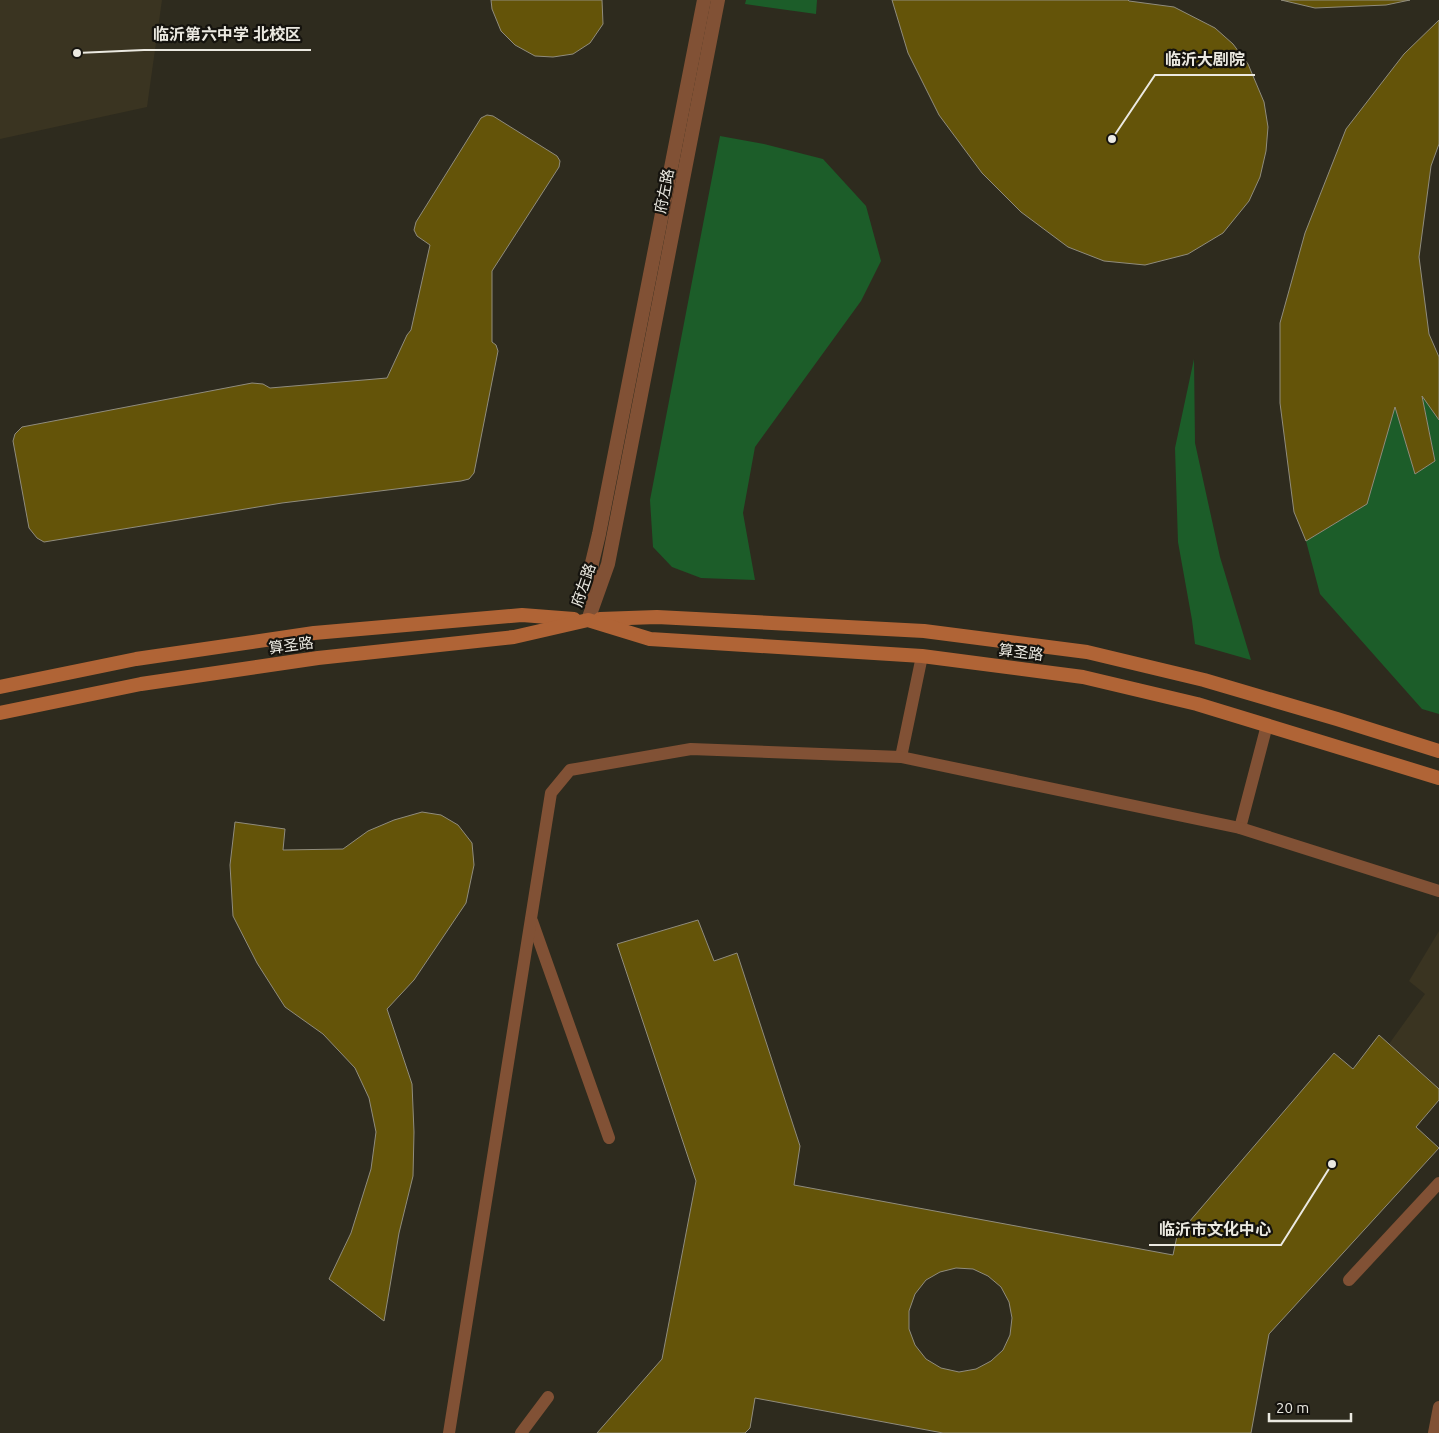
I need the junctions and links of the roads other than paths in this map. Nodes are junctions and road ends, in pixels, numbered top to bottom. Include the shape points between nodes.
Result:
1 (704, 0) edge
2 (718, 0) edge
3 (588, 620) junction
4 (922, 656) junction
5 (0, 687) edge
6 (0, 713) edge
7 (1267, 725) junction
8 (1439, 751) edge
9 (901, 758) junction
10 (1439, 778) edge
11 (1240, 828) junction
12 (1439, 891) edge
13 (531, 920) junction
14 (609, 1138) dead end
15 (1439, 1183) edge
16 (1349, 1280) dead end
17 (548, 1397) dead end
18 (1439, 1407) edge
19 (448, 1433) edge
20 (521, 1433) edge
21 (1434, 1433) edge

1 - 3 street, 府左路 via 592,562
2 - 3 street, 府左路 via 608,564
3 - 4 main road, 算圣路 via 650,638
3 - 5 main road, 算圣路 via 522,615 314,633 136,659
3 - 6 main road, 算圣路 via 514,637 318,658 141,684
3 - 8 main road, 算圣路 via 657,617 924,631 1088,652 1204,680
4 - 7 main road, 算圣路 via 1083,677 1198,704
4 - 9 lane
7 - 10 main road, 算圣路
7 - 11 lane
9 - 11 lane
9 - 13 lane via 691,748 570,770 551,792
11 - 12 lane
13 - 14 lane
13 - 19 lane
15 - 16 lane
17 - 20 lane
18 - 21 lane

